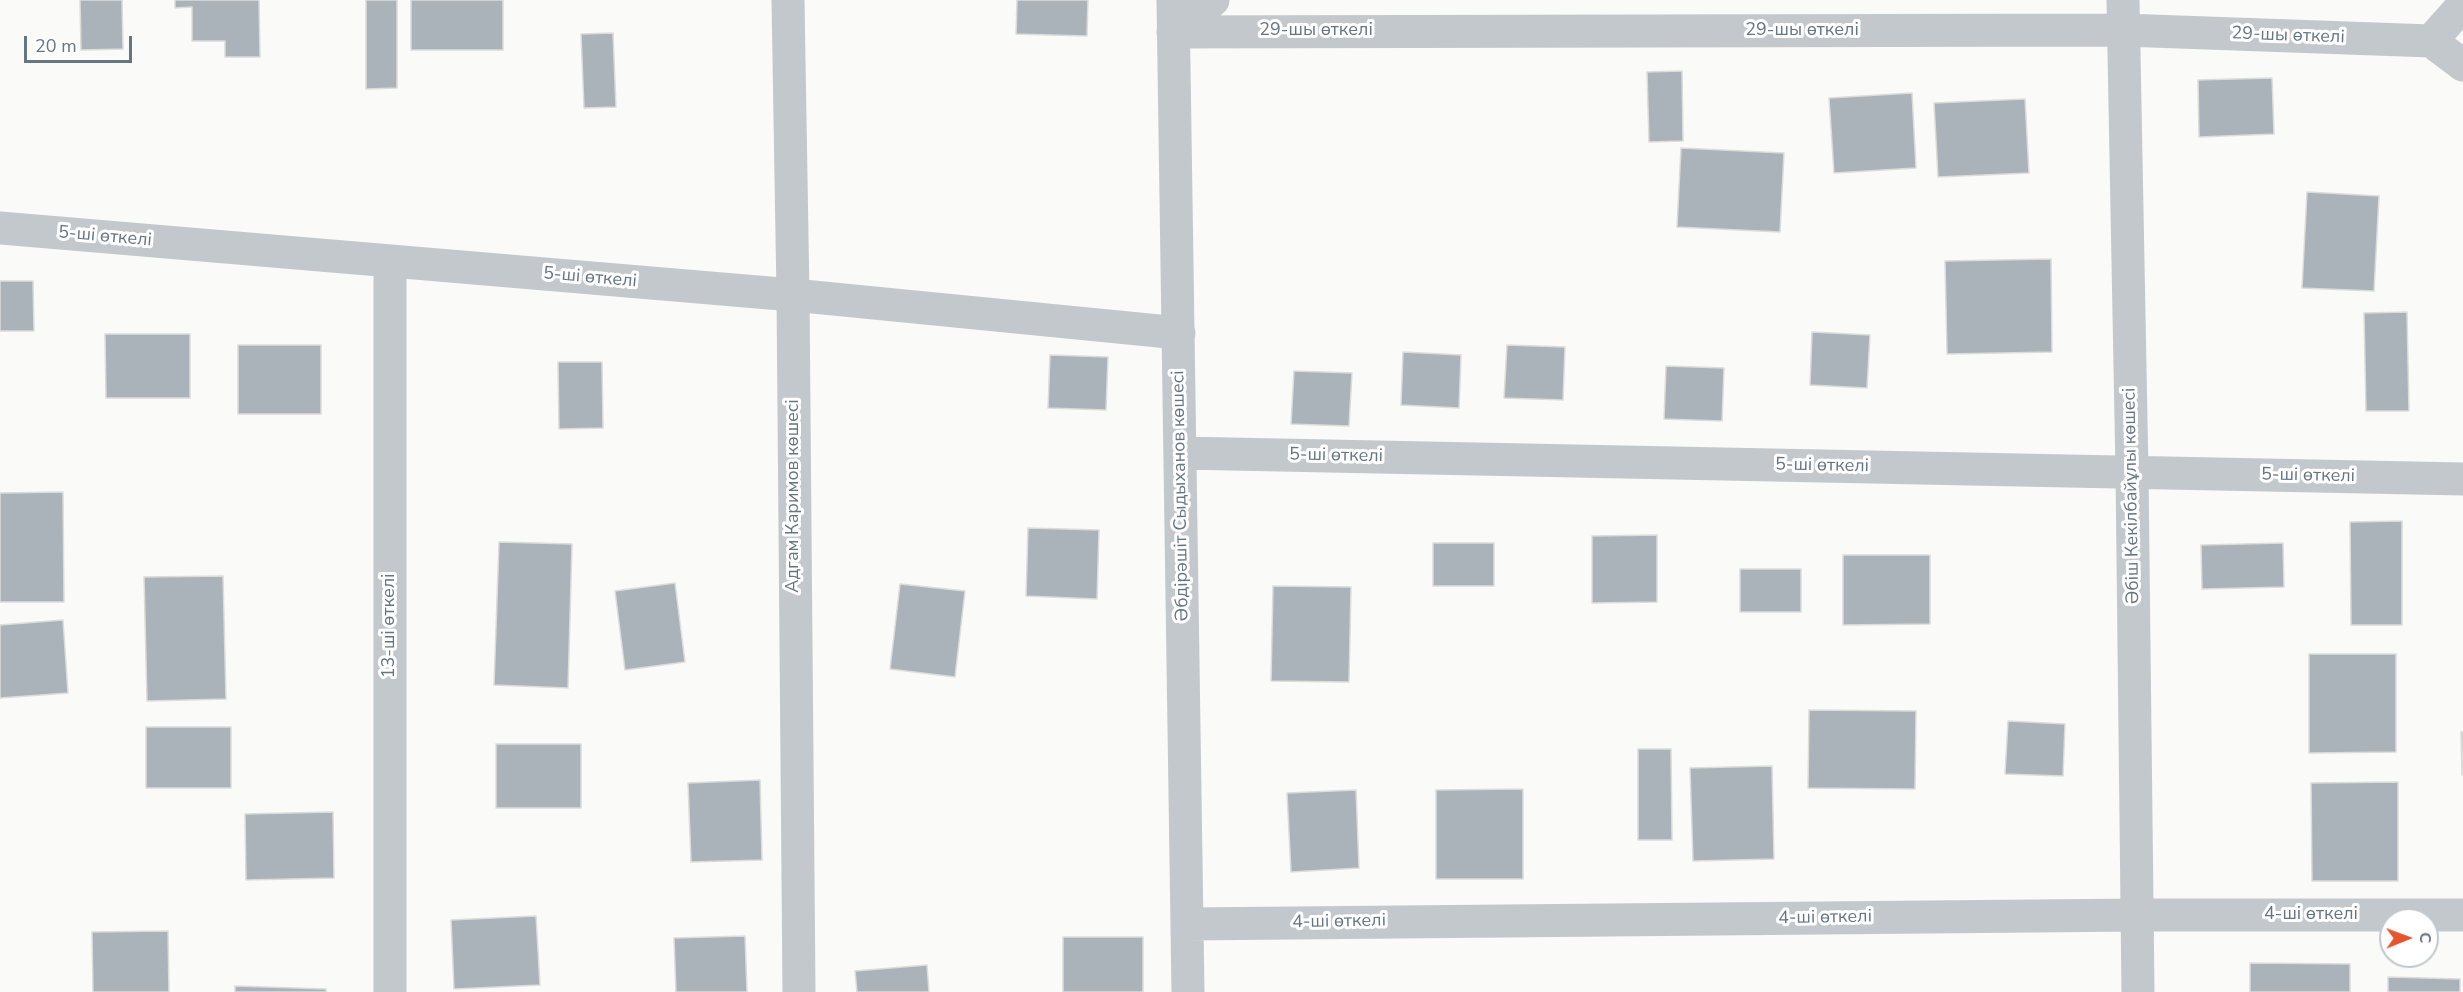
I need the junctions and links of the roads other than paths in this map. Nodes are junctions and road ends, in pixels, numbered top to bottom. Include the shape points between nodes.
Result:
1 (788, 0) edge
2 (1213, 0) edge
3 (2463, 5) edge
4 (2123, 15) edge
5 (1173, 16) edge
6 (2431, 41) junction
7 (2463, 65) edge
8 (0, 228) edge
9 (390, 261) junction
10 (793, 295) junction
11 (1179, 333) junction
12 (1181, 453) junction
13 (2132, 472) junction
14 (2463, 479) edge
15 (2139, 915) junction
16 (2463, 915) edge
17 (1187, 924) junction
18 (390, 992) edge
19 (799, 992) edge
20 (1188, 992) edge
21 (2138, 992) edge

1 - 10 street, Адгам Каримов көшесі
2 - 5 street
3 - 6 street
4 - 5 street, 29-шы өткелі
4 - 6 street, 29-шы өткелі
4 - 13 street, Әбіш Кекілбайұлы көшесі
5 - 11 street, Әбдірәшіт Сыдыханов көшесі
6 - 7 street
8 - 9 street, 5-ші өткелі
9 - 10 street, 5-ші өткелі
9 - 18 street, 13-ші өткелі
10 - 11 street, 5-ші өткелі
10 - 19 street, Адгам Каримов көшесі
11 - 12 street, Әбдірәшіт Сыдыханов көшесі
12 - 13 street, 5-ші өткелі
12 - 17 street, Әбдірәшіт Сыдыханов көшесі
13 - 14 street, 5-ші өткелі
13 - 15 street, Әбіш Кекілбайұлы көшесі
15 - 16 street, 4-ші өткелі
15 - 17 street, 4-ші өткелі
15 - 21 street, Әбіш Кекілбайұлы көшесі
17 - 20 street, Әбдірәшіт Сыдыханов көшесі

